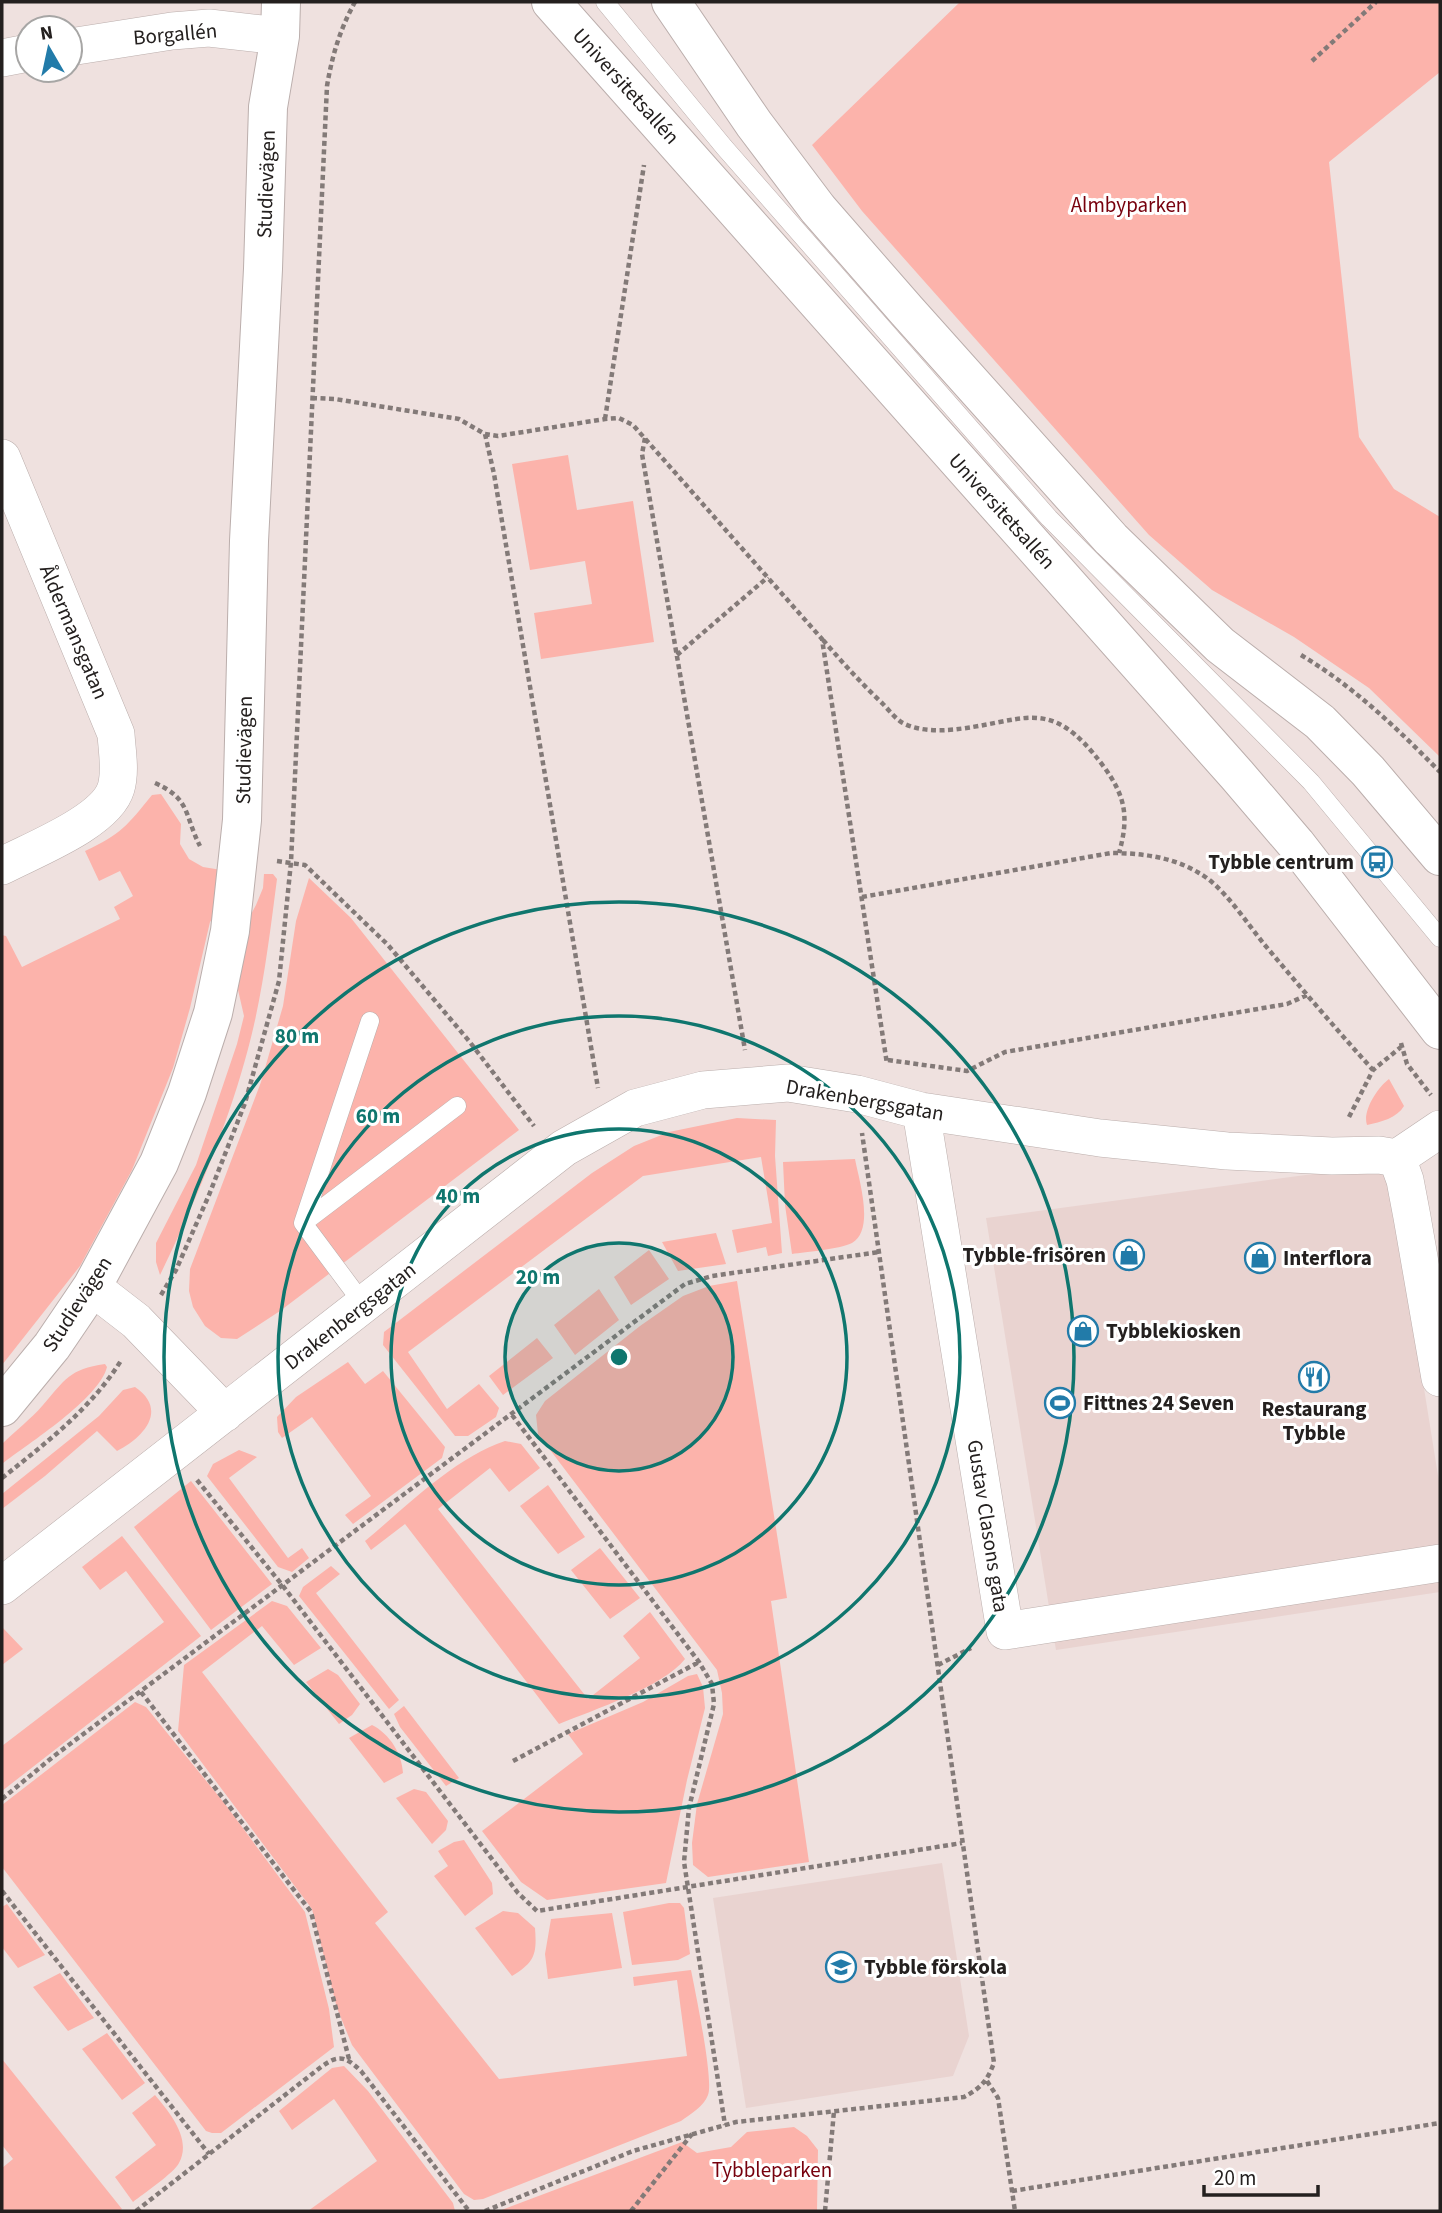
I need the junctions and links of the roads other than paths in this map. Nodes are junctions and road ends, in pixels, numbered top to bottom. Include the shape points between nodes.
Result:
1 (303, 2) edge
2 (551, 2) edge
3 (606, 2) edge
4 (671, 2) edge
5 (280, 19) edge
6 (84, 45) edge
7 (2, 458) edge
8 (1440, 856) edge
9 (2, 866) edge
10 (1440, 938) edge
11 (370, 1021) dead end
12 (1440, 1030) edge
13 (457, 1106) dead end
14 (907, 1107) junction
15 (1440, 1129) edge
16 (1397, 1158) junction
17 (303, 1223) junction
18 (92, 1287) junction
19 (364, 1305) junction
20 (1440, 1378) edge
21 (2, 1407) edge
22 (225, 1413) junction
23 (1440, 1563) edge
24 (2, 1586) edge

1 - 5 main road, Studievägen
2 - 12 main road, Universitetsallén via 1237,775
3 - 10 lane via 724,147 1049,518 1311,782
4 - 8 main road via 818,209 916,322 1129,556 1220,645 1320,722
5 - 6 street, Borgallén
5 - 18 main road, Studievägen via 268,107 242,820 230,930 213,1013 187,1093 159,1163
7 - 9 street, Åldermansgatan via 116,734 110,792 90,820
11 - 17 lane
13 - 17 lane
14 - 16 street, Drakenbergsgatan via 1174,1147
14 - 19 street, Drakenbergsgatan via 788,1083 703,1090 635,1108 556,1155
14 - 23 street, Gustav Clasons gata via 1005,1631
15 - 16 street
16 - 20 street via 1405,1180
17 - 19 lane
18 - 21 main road, Studievägen
18 - 22 street via 136,1321
19 - 22 street, Drakenbergsgatan
22 - 24 street, Drakenbergsgatan

